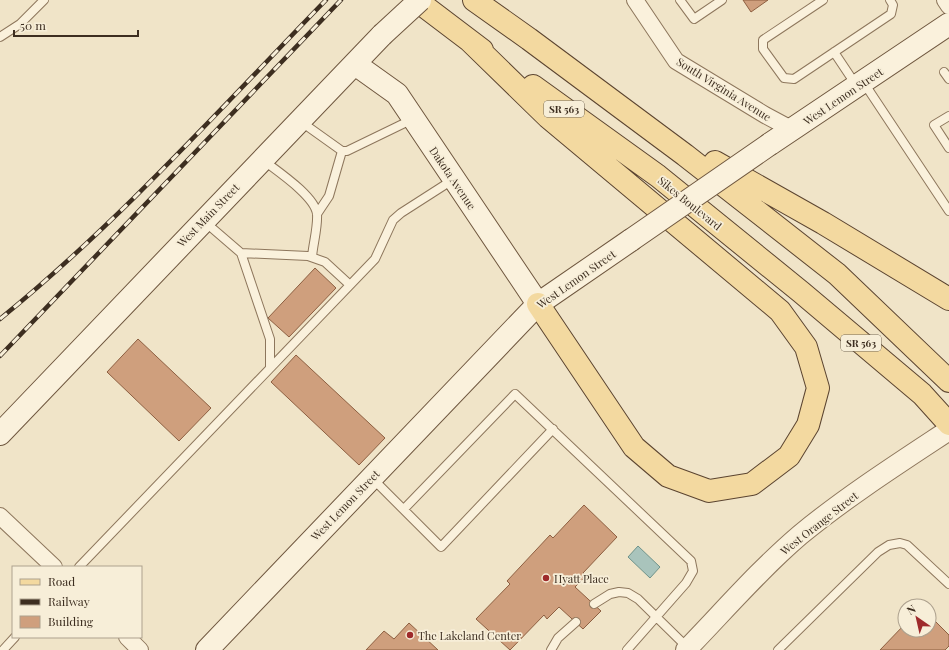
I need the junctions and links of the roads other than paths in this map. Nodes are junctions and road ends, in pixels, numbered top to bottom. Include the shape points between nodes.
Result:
1 (44, 0) edge
2 (416, 0) edge
3 (420, 0) edge
4 (474, 0) edge
5 (635, 0) edge
6 (680, 0) edge
7 (722, 0) edge
8 (890, 0) edge
9 (945, 0) edge
10 (818, 1) edge
11 (949, 6) edge
12 (949, 24) edge
13 (0, 37) edge
14 (470, 41) junction
15 (834, 52) junction
16 (355, 64) junction
17 (944, 72) dead end
18 (949, 79) edge
19 (860, 84) junction
20 (627, 112) junction
21 (949, 116) edge
22 (413, 119) junction
23 (300, 120) junction
24 (793, 130) junction
25 (949, 148) edge
26 (342, 151) junction
27 (262, 159) junction
28 (454, 179) junction
29 (949, 212) edge
30 (317, 214) junction
31 (203, 220) junction
32 (241, 253) junction
33 (312, 257) junction
34 (350, 285) junction
35 (949, 299) edge
36 (538, 304) junction
37 (270, 368) junction
38 (949, 381) edge
39 (949, 424) edge
40 (553, 429) junction
41 (949, 430) edge
42 (0, 434) edge
43 (371, 477) junction
44 (404, 509) junction
45 (0, 516) edge
46 (53, 566) edge
47 (80, 566) edge
48 (949, 584) edge
49 (594, 604) dead end
50 (656, 617) junction
51 (576, 622) dead end
52 (14, 638) edge
53 (128, 638) edge
54 (687, 649) edge
55 (3, 650) edge
56 (140, 650) edge
57 (207, 650) edge
58 (551, 650) edge
59 (627, 650) edge
60 (778, 650) edge

1 - 13 lane via 20,24
2 - 14 main road, Sikes Boulevard / SR 563
3 - 16 main road, West Main Street, bridge
4 - 20 main road, SR 563
5 - 24 street, South Virginia Avenue via 676,61
6 - 7 lane via 694,19
8 - 15 lane via 893,5 891,14
9 - 11 street
10 - 15 lane via 764,40 763,49 784,78 794,80
12 - 19 main road, West Lemon Street
14 - 36 main road via 548,117 780,311 806,347 818,388 808,425 789,456 752,484 709,491 668,476 634,447
14 - 39 main road, Sikes Boulevard / SR 563 via 664,181 922,394
15 - 19 lane
16 - 22 main road, Dakota Avenue via 397,94
16 - 23 main road, West Main Street
17 - 18 lane
19 - 24 main road, West Lemon Street
19 - 29 lane
20 - 35 main road via 823,223
20 - 38 main road, SR 563 via 837,274
21 - 25 lane via 934,125
22 - 26 lane via 347,151
22 - 28 main road, Dakota Avenue
23 - 26 lane
23 - 27 main road, West Main Street
24 - 36 main road, West Lemon Street, bridge
26 - 30 lane via 329,196
27 - 30 lane via 307,196
27 - 31 main road, West Main Street
28 - 34 lane via 393,220 375,259
28 - 36 main road, Dakota Avenue
30 - 33 lane
31 - 32 lane
31 - 42 main road, West Main Street
32 - 33 lane
32 - 37 lane via 270,339
33 - 34 lane via 325,262
34 - 37 lane
36 - 43 main road, West Lemon Street
37 - 47 lane
40 - 44 lane via 515,394
40 - 44 lane via 441,547
40 - 50 lane via 691,561 693,571 686,583
41 - 54 street, West Orange Street via 800,535
43 - 44 lane
43 - 57 main road, West Lemon Street
45 - 46 street
48 - 60 lane via 907,545 889,545 868,561
49 - 50 lane via 610,594 628,593
50 - 54 lane
50 - 59 lane
51 - 58 lane via 558,638
52 - 55 lane
53 - 56 street

